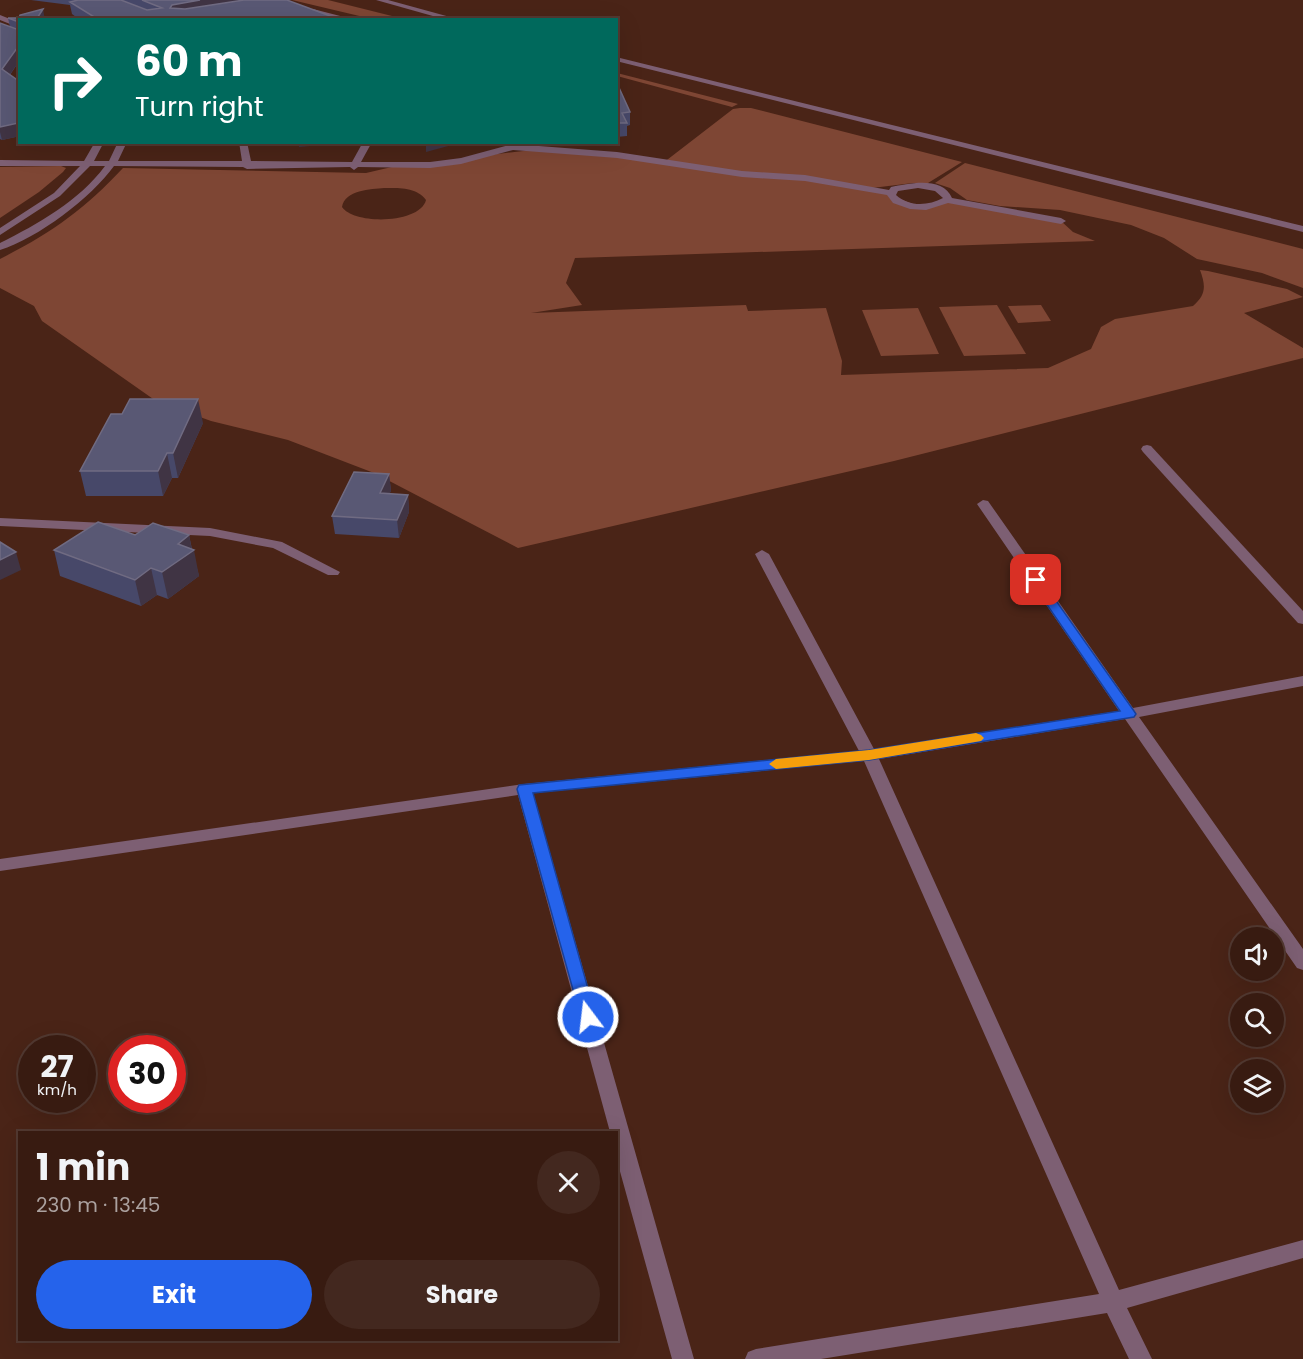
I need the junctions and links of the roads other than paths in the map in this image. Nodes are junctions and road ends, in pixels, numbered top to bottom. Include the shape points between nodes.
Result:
1 (380, 0) edge
2 (305, 9) edge
3 (0, 17) edge
4 (338, 18) edge
5 (450, 18) edge
6 (18, 25) edge
7 (618, 59) edge
8 (99, 144) edge
9 (122, 144) edge
10 (243, 144) edge
11 (367, 144) edge
12 (515, 145) edge
13 (0, 163) edge
14 (90, 163) junction
15 (114, 163) junction
16 (247, 166) junction
17 (354, 167) junction
18 (891, 192) junction
19 (947, 200) junction
20 (1061, 220) dead end
21 (1303, 229) edge
22 (0, 232) edge
23 (0, 247) edge
24 (1147, 449) dead end
25 (983, 504) dead end
26 (0, 522) edge
27 (762, 554) dead end
28 (333, 572) dead end
29 (1303, 620) edge
30 (1303, 681) edge
31 (1129, 714) junction
32 (869, 755) junction
33 (524, 789) junction
34 (0, 865) edge
35 (1303, 963) edge
36 (1303, 1250) edge
37 (1113, 1302) junction
38 (683, 1359) edge
39 (756, 1359) edge
40 (1141, 1359) edge

1 - 5 street
2 - 4 street
3 - 6 street
7 - 21 street
8 - 14 street
9 - 15 street
10 - 16 street
11 - 17 street
12 - 17 street via 461,161
12 - 18 street via 617,155 742,174 805,178
13 - 14 street
14 - 15 street
14 - 22 street via 51,199
15 - 16 street
15 - 23 street via 51,218
16 - 17 street
18 - 19 street via 894,200 908,205 927,206
18 - 19 street via 908,185 927,186 943,190
19 - 20 street
24 - 29 street
25 - 31 street
26 - 28 street via 210,532 277,544
27 - 32 street
30 - 31 street
31 - 32 street
31 - 35 street
32 - 33 street
32 - 37 street
33 - 34 street
33 - 38 street
36 - 37 street
37 - 39 street
37 - 40 street

